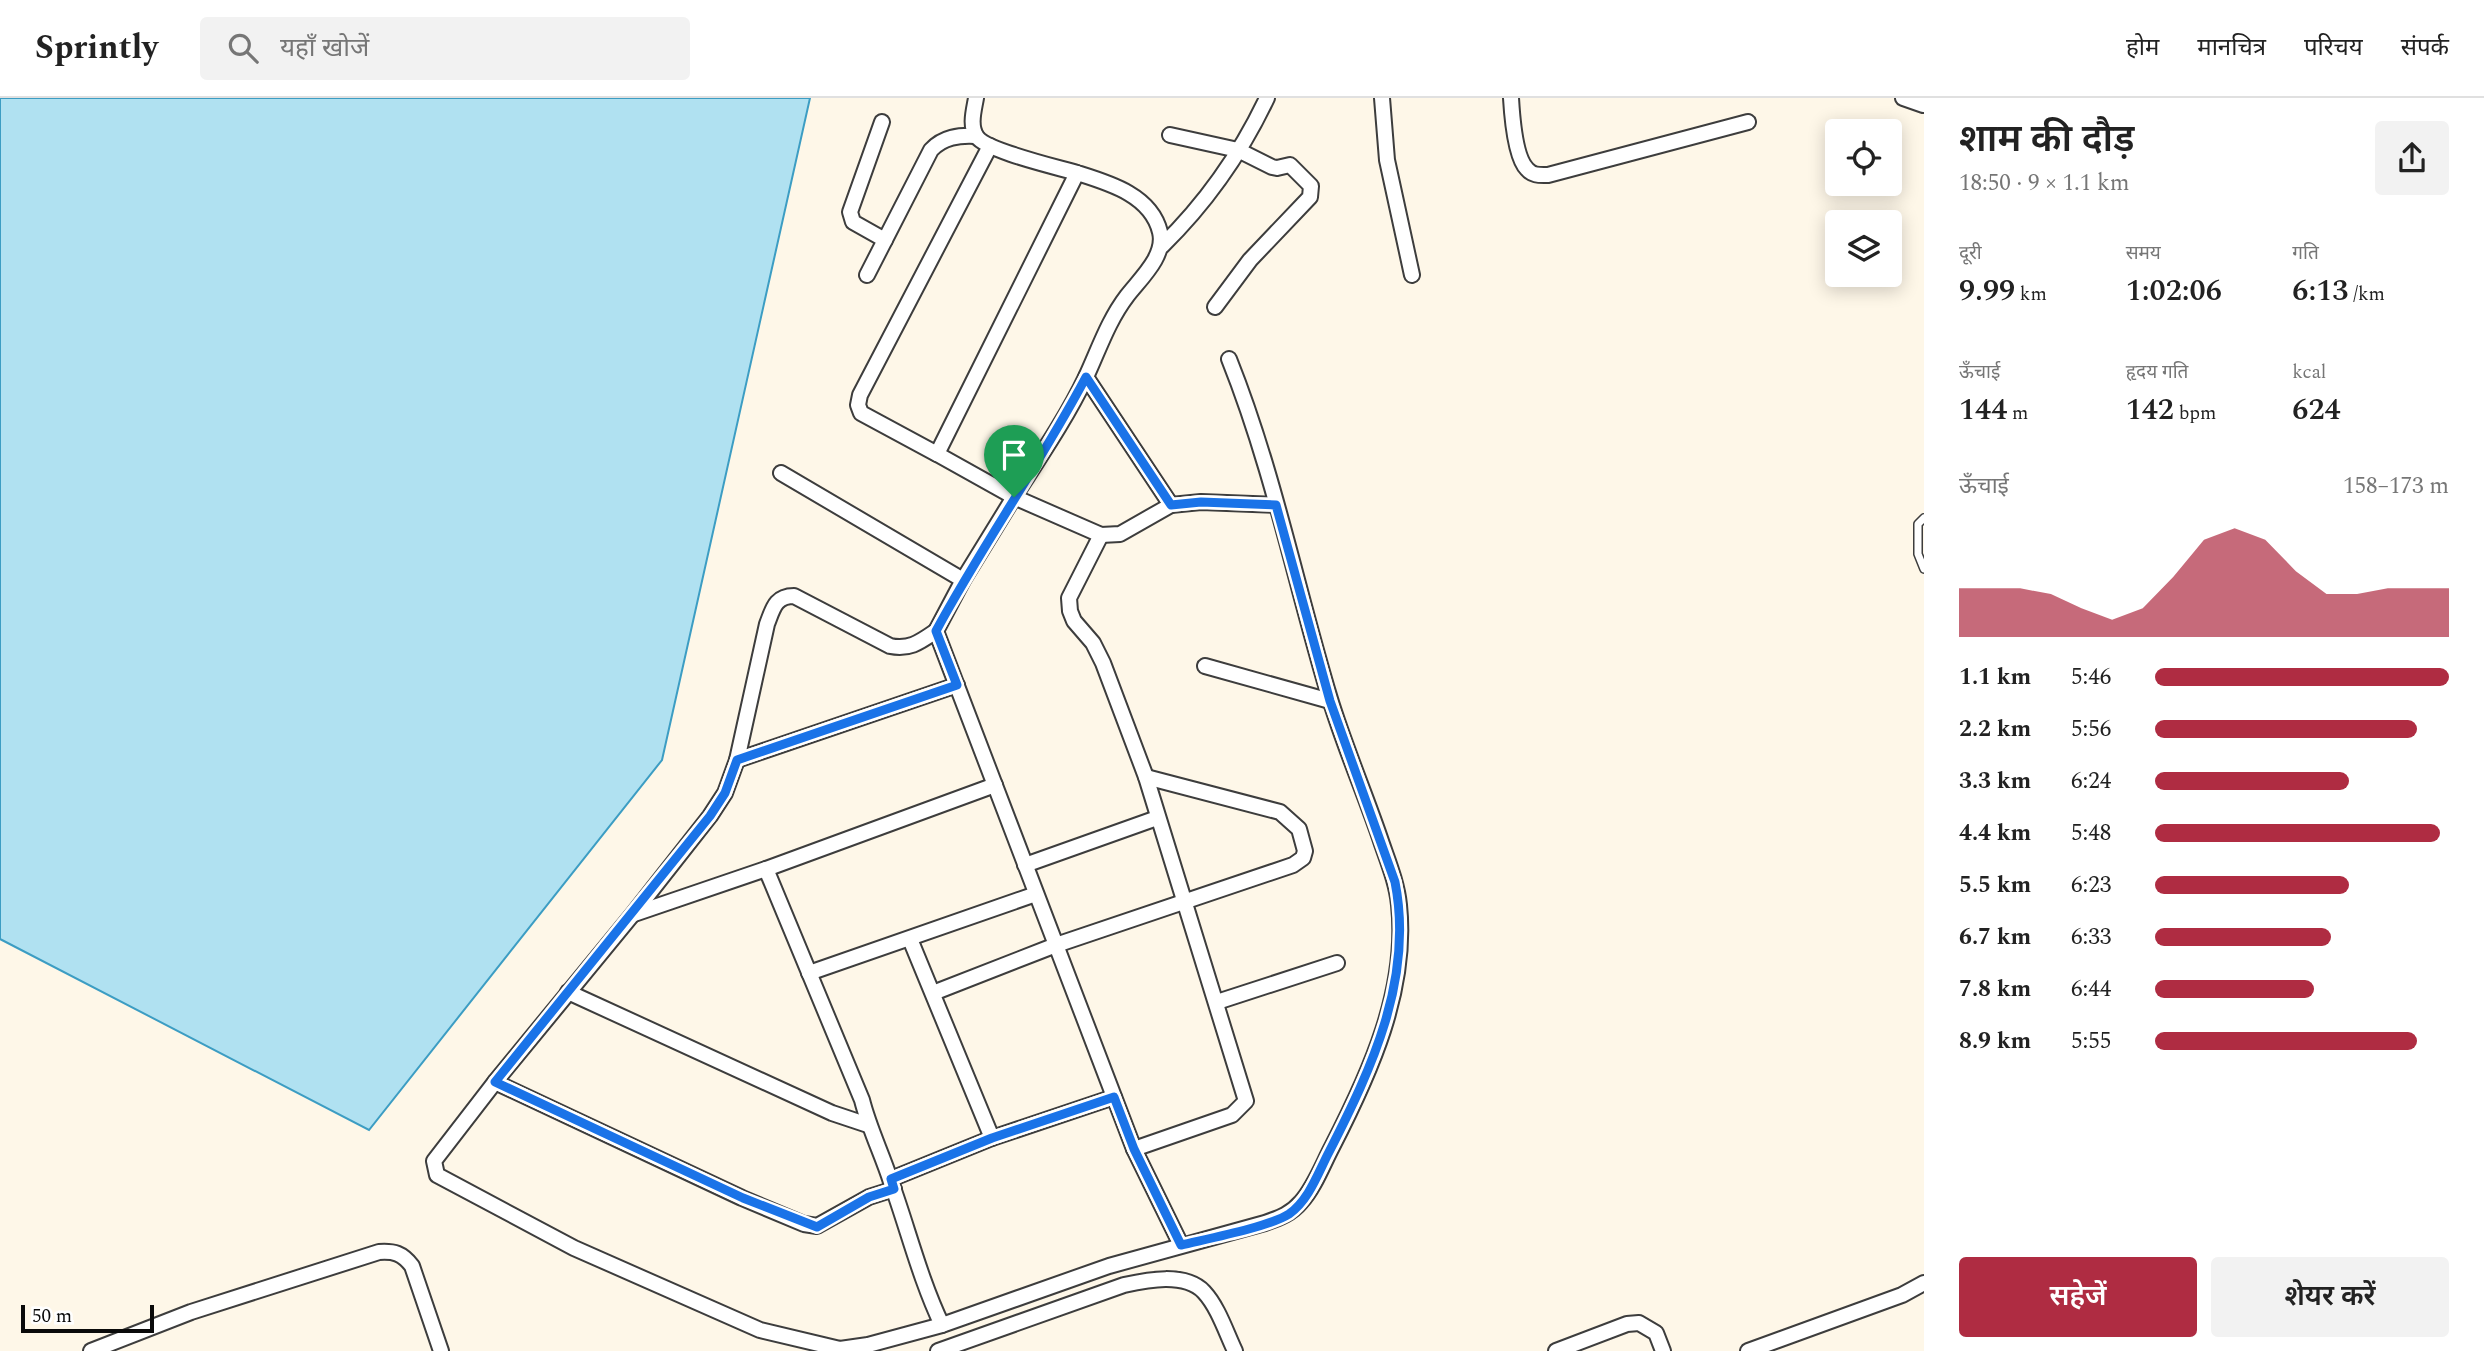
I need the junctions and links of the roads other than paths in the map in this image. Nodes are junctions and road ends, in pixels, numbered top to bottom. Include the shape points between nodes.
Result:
1 (976, 98) edge
2 (1267, 98) edge
3 (1382, 98) edge
4 (1511, 98) edge
5 (1903, 98) edge
6 (1923, 105) edge
7 (882, 122) dead end
8 (1748, 122) dead end
9 (1170, 135) dead end
10 (976, 136) junction
11 (990, 146) junction
12 (1238, 150) junction
13 (1077, 173) junction
14 (885, 240) junction
15 (1162, 246) junction
16 (867, 275) dead end
17 (1412, 275) dead end
18 (1215, 307) dead end
19 (1229, 359) dead end
20 (1086, 377) junction
21 (937, 454) junction
22 (781, 472) dead end
23 (1014, 497) junction
24 (1171, 505) junction
25 (1276, 505) junction
26 (1924, 518) edge
27 (1101, 536) junction
28 (1924, 569) edge
29 (963, 580) junction
30 (936, 631) junction
31 (1205, 666) dead end
32 (957, 685) junction
33 (1330, 701) junction
34 (737, 760) junction
35 (1146, 777) junction
36 (995, 785) junction
37 (1157, 818) junction
38 (1025, 865) junction
39 (766, 869) junction
40 (1036, 894) junction
41 (1185, 900) junction
42 (633, 914) junction
43 (910, 939) junction
44 (1056, 944) junction
45 (1336, 963) dead end
46 (809, 973) junction
47 (568, 992) junction
48 (933, 993) junction
49 (1217, 1002) junction
50 (495, 1082) junction
51 (1114, 1097) junction
52 (868, 1125) junction
53 (992, 1138) junction
54 (1134, 1149) junction
55 (892, 1184) junction
56 (1181, 1245) junction
57 (1924, 1283) edge
58 (942, 1325) junction
59 (92, 1351) edge
60 (441, 1351) edge
61 (938, 1351) edge
62 (1235, 1351) edge
63 (1556, 1351) edge
64 (1663, 1351) edge
65 (1748, 1351) edge

1 - 10 street via 972,120
2 - 12 street
3 - 17 street via 1387,160
4 - 8 street via 1521,159 1535,175
5 - 6 street
7 - 14 street via 850,218
9 - 12 street
10 - 11 street
10 - 14 street via 939,141 931,150
11 - 13 street
11 - 21 street via 858,405 861,413
12 - 15 street via 1201,203
12 - 18 street via 1272,167 1293,166 1312,192 1250,260
13 - 15 street via 1111,183 1137,198 1154,216
13 - 21 street
14 - 16 street
15 - 20 street via 1103,334
19 - 25 street via 1247,403
20 - 23 street
20 - 24 street
21 - 23 street
22 - 29 street
23 - 27 street
23 - 29 street
24 - 25 street
24 - 27 street via 1120,534
25 - 33 street
26 - 28 lane via 1918,524 1918,554
27 - 35 street via 1069,598 1070,611 1103,663
29 - 30 street
30 - 32 street
30 - 34 street via 903,649 794,596 780,598 767,624
31 - 33 street
32 - 34 street
32 - 36 street
33 - 56 street via 1377,827 1399,905 1399,966 1384,1029 1354,1102 1303,1201 1288,1215
34 - 42 street via 725,793 710,816
35 - 37 street
35 - 41 street via 1280,812 1299,829 1305,851 1298,862
36 - 38 street
36 - 39 street
37 - 38 street
37 - 41 street
38 - 40 street
39 - 42 street
39 - 46 street
40 - 43 street
40 - 44 street
41 - 44 street
41 - 49 street
42 - 47 street
43 - 46 street
43 - 48 street
44 - 48 street
44 - 51 street
45 - 49 street
46 - 52 street
47 - 50 street
47 - 52 street via 832,1113
48 - 53 street
49 - 54 street via 1246,1101 1232,1115
50 - 55 street via 804,1224 817,1227
50 - 58 street via 434,1161 437,1175 574,1248 760,1330 840,1349
51 - 53 street
51 - 54 street
52 - 55 street
53 - 55 street
54 - 56 street
55 - 58 street
56 - 58 street
57 - 65 street
59 - 60 street via 191,1312 393,1251 412,1266
61 - 62 street via 1145,1280 1187,1282 1203,1290
63 - 64 street via 1639,1323 1656,1333

